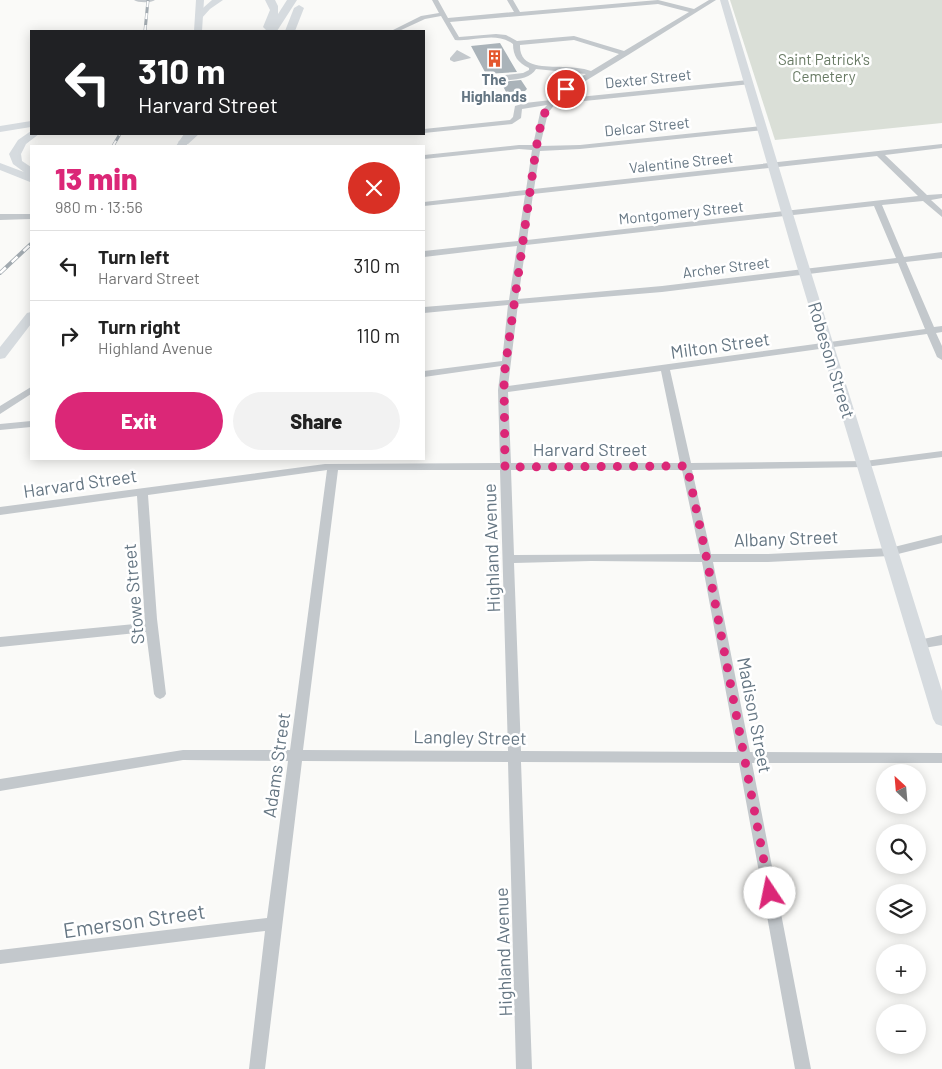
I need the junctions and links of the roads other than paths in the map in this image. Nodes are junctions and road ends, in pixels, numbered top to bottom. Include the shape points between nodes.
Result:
1 (136, 0) edge
2 (143, 0) edge
3 (152, 0) edge
4 (200, 0) edge
5 (218, 0) edge
6 (270, 0) edge
7 (435, 0) edge
8 (510, 0) edge
9 (713, 0) edge
10 (724, 0) edge
11 (660, 1) edge
12 (298, 3) edge
13 (695, 11) junction
14 (518, 14) junction
15 (198, 16) junction
16 (444, 17) junction
17 (198, 30) edge
18 (265, 30) edge
19 (273, 30) edge
20 (284, 30) edge
21 (290, 30) edge
22 (396, 30) edge
23 (456, 39) junction
24 (516, 43) junction
25 (456, 52) dead end
26 (626, 54) junction
27 (533, 66) junction
28 (592, 73) junction
29 (490, 79) dead end
30 (748, 82) junction
31 (550, 104) junction
32 (30, 118) edge
33 (0, 123) edge
34 (30, 124) edge
35 (762, 128) junction
36 (0, 129) edge
37 (425, 131) edge
38 (33, 135) edge
39 (942, 146) edge
40 (536, 149) junction
41 (879, 153) junction
42 (425, 157) edge
43 (773, 165) junction
44 (0, 166) edge
45 (30, 171) edge
46 (30, 179) edge
47 (529, 192) junction
48 (942, 196) edge
49 (924, 198) junction
50 (425, 204) edge
51 (877, 204) junction
52 (787, 214) junction
53 (942, 215) edge
54 (0, 217) edge
55 (30, 217) edge
56 (522, 243) junction
57 (425, 254) edge
58 (942, 255) edge
59 (901, 259) junction
60 (805, 271) junction
61 (513, 304) junction
62 (425, 310) edge
63 (30, 317) edge
64 (942, 329) edge
65 (931, 330) junction
66 (828, 345) junction
67 (0, 355) edge
68 (942, 357) edge
69 (505, 363) junction
70 (665, 369) junction
71 (425, 374) edge
72 (503, 390) junction
73 (30, 391) edge
74 (0, 411) edge
75 (30, 424) edge
76 (0, 427) edge
77 (942, 454) edge
78 (865, 464) junction
79 (687, 466) junction
80 (333, 467) junction
81 (505, 467) junction
82 (142, 492) junction
83 (0, 511) edge
84 (942, 539) edge
85 (890, 552) junction
86 (706, 557) junction
87 (509, 559) junction
88 (152, 628) junction
89 (942, 640) edge
90 (0, 642) edge
91 (918, 644) junction
92 (160, 694) dead end
93 (942, 719) edge
94 (297, 756) junction
95 (744, 756) junction
96 (514, 757) junction
97 (942, 758) edge
98 (0, 785) edge
99 (273, 924) junction
100 (0, 957) edge
101 (256, 1069) edge
102 (524, 1069) edge
103 (803, 1069) edge

1 - 2 street
2 - 3 street
4 - 15 main road
5 - 15 highway
6 - 18 highway via 274,4 274,12
7 - 16 street
8 - 14 street
9 - 13 street, Highland Avenue
10 - 30 main road, Robeson Street
11 - 13 street
11 - 14 street
12 - 19 highway
12 - 20 highway
12 - 21 highway
13 - 26 street, Highland Avenue
14 - 16 street
15 - 17 main road
16 - 22 street via 422,17
16 - 23 street
23 - 24 street via 499,37
23 - 25 street
24 - 26 street via 574,38
24 - 27 street via 519,59
26 - 28 street, Highland Avenue
27 - 28 street
27 - 29 street via 532,71 525,75
28 - 31 street, Highland Avenue via 561,92
30 - 31 street, Dexter Street
30 - 35 main road, Robeson Street
31 - 37 street, Dexter Street via 518,108 517,118 512,122
31 - 40 street, Highland Avenue via 542,118
32 - 33 highway
34 - 36 highway
35 - 40 street, Delcar Street
35 - 43 main road, Robeson Street
38 - 45 highway via 20,144 15,154 19,164
39 - 41 street, Valentine Street
40 - 42 street, Delcar Street via 519,147
40 - 47 street, Highland Avenue
41 - 43 street, Valentine Street
41 - 49 street
43 - 47 street, Valentine Street
43 - 52 main road, Robeson Street
44 - 46 highway
47 - 50 street, Valentine Street
47 - 56 street, Highland Avenue
48 - 49 street, Montgomery Street
49 - 51 street, Montgomery Street
49 - 53 street
51 - 52 street, Montgomery Street
51 - 59 street
52 - 56 street, Montgomery Street
52 - 60 main road, Robeson Street
54 - 55 street
56 - 57 street, Montgomery Street
56 - 61 street, Highland Avenue
58 - 59 street, Archer Street
59 - 60 street, Archer Street
59 - 65 street
60 - 61 street, Archer Street
60 - 66 main road, Robeson Street
61 - 62 street, Archer Street
61 - 69 street, Highland Avenue
63 - 67 main road
64 - 65 street, Milton Street
65 - 66 street, Milton Street
65 - 68 street
66 - 70 street, Milton Street
66 - 78 main road, Robeson Street
69 - 71 street
69 - 72 street, Highland Avenue
70 - 72 street, Milton Street
70 - 79 street, Madison Street
72 - 81 street, Highland Avenue
73 - 74 street
75 - 76 street
77 - 78 street, Harvard Street
78 - 79 street, Harvard Street
78 - 85 main road, Robeson Street
79 - 81 street, Harvard Street
79 - 86 street, Madison Street
80 - 81 street, Harvard Street
80 - 82 street, Harvard Street
80 - 94 street, Adams Street
81 - 87 street, Highland Avenue
82 - 83 street, Harvard Street
82 - 88 street, Stowe Street
84 - 85 street, Albany Street
85 - 86 street, Albany Street via 768,558
85 - 91 main road, Robeson Street
86 - 87 street, Albany Street
86 - 95 street, Madison Street
87 - 96 street, Highland Avenue
88 - 90 street
88 - 92 street, Stowe Street
89 - 91 street
91 - 93 main road, Robeson Street
94 - 96 street, Langley Street
94 - 98 street, Langley Street via 183,755
94 - 99 street, Adams Street
95 - 96 street, Langley Street
95 - 97 street, Langley Street
95 - 103 street, Madison Street
96 - 102 street, Highland Avenue
99 - 100 street, Emerson Street
99 - 101 street, Adams Street

